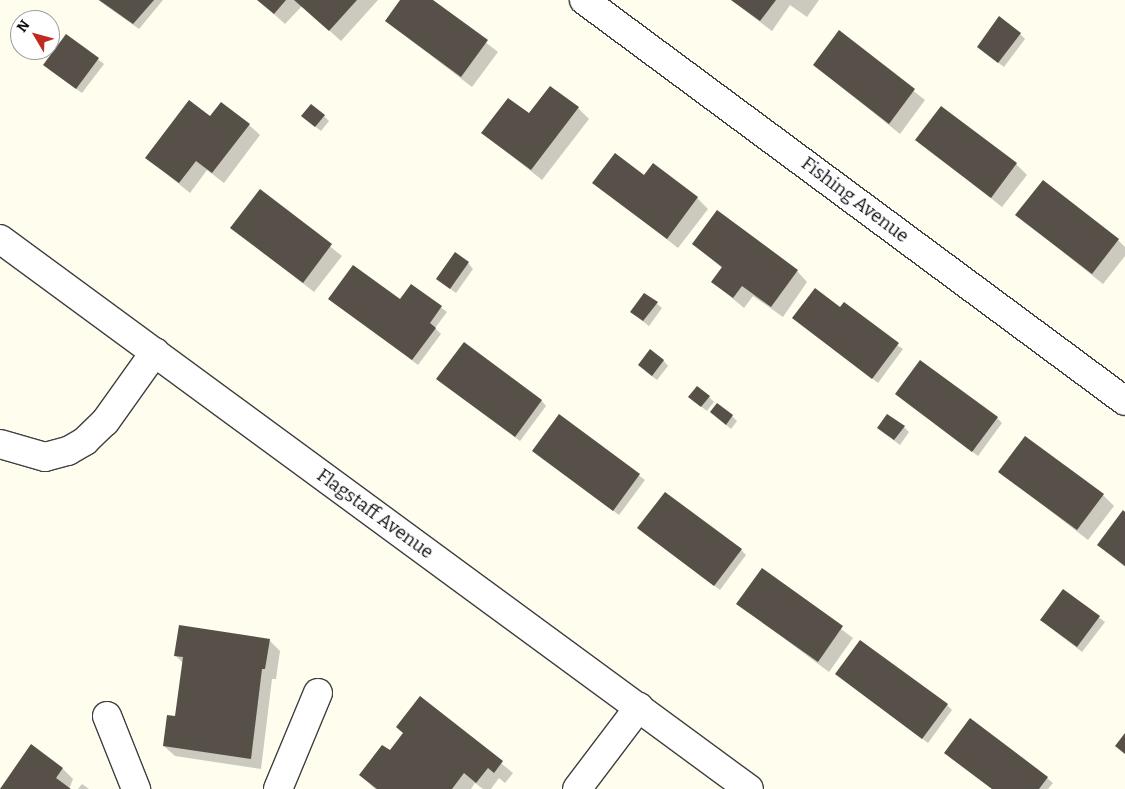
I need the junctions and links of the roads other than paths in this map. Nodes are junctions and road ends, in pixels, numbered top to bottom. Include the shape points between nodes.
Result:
1 (584, 0) edge
2 (0, 239) edge
3 (155, 352) junction
4 (1125, 401) edge
5 (0, 444) edge
6 (318, 693) dead end
7 (638, 707) junction
8 (107, 716) dead end
9 (136, 789) edge
10 (278, 789) edge
11 (577, 789) edge
12 (749, 789) edge

1 - 4 street, Fishing Avenue
2 - 3 street, Flagstaff Avenue
3 - 5 street via 105,422 79,444 45,457
3 - 7 street, Flagstaff Avenue
6 - 10 street
7 - 11 street
7 - 12 street, Flagstaff Avenue
8 - 9 street

